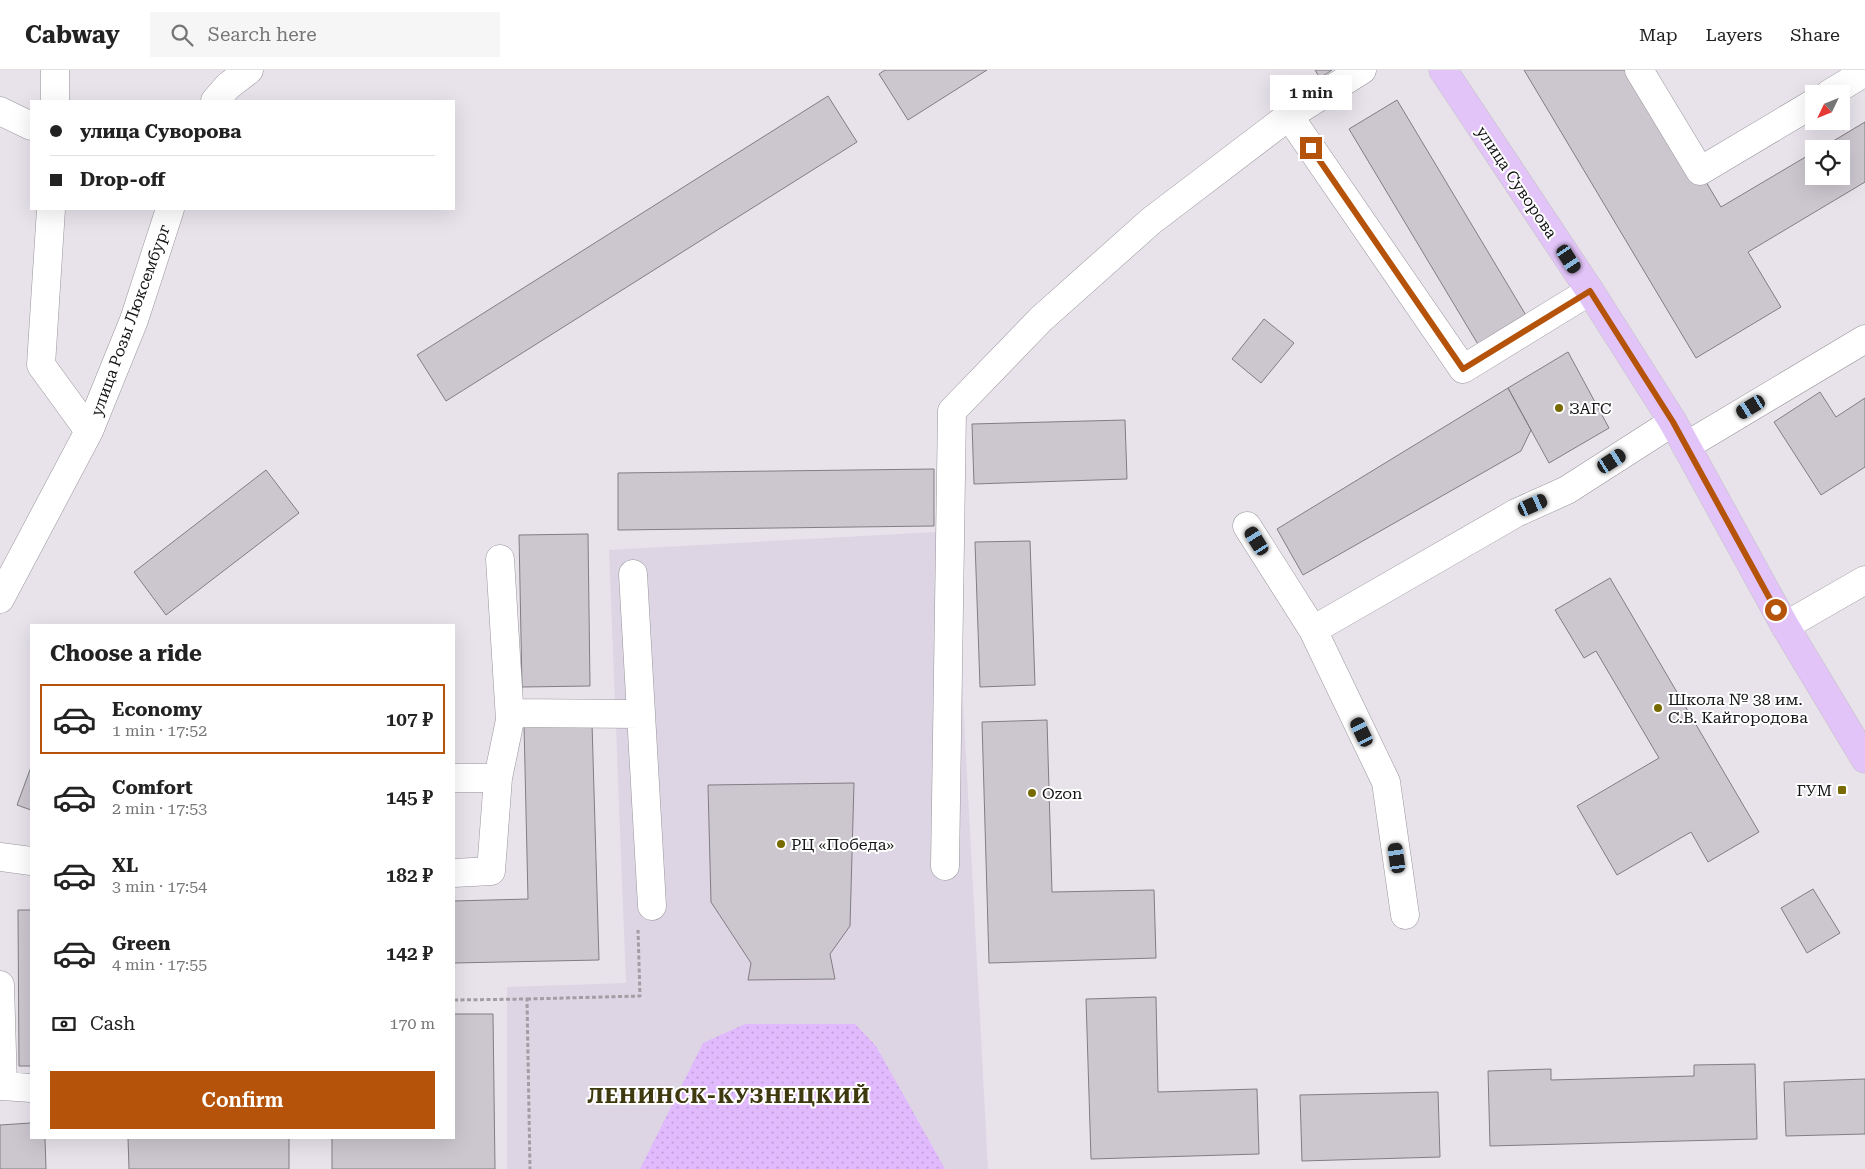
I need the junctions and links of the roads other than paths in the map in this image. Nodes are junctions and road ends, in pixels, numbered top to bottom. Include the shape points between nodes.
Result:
1 (55, 70) edge
2 (249, 70) edge
3 (1362, 70) edge
4 (1443, 70) edge
5 (1639, 70) edge
6 (1865, 72) edge
7 (1844, 85) edge
8 (56, 100) edge
9 (216, 100) edge
10 (1805, 108) edge
11 (0, 111) edge
12 (1289, 116) junction
13 (30, 126) edge
14 (51, 210) edge
15 (170, 210) edge
16 (1590, 291) junction
17 (1865, 339) edge
18 (1673, 422) junction
19 (89, 431) junction
20 (1686, 446) junction
21 (1247, 526) dead end
22 (500, 559) dead end
23 (633, 574) dead end
24 (1865, 580) edge
25 (0, 599) edge
26 (1785, 626) junction
27 (1313, 630) junction
28 (510, 714) junction
29 (641, 714) junction
30 (1865, 759) edge
31 (455, 778) edge
32 (498, 778) junction
33 (0, 857) edge
34 (30, 861) edge
35 (945, 866) dead end
36 (455, 873) edge
37 (652, 906) road end
38 (1405, 915) dead end
39 (0, 985) edge
40 (30, 1088) edge

1 - 8 street
2 - 9 street
3 - 12 street
4 - 16 main road, улица Суворова
5 - 10 street via 1700,171
6 - 7 street
11 - 13 street
12 - 16 street via 1463,369
12 - 35 street via 1150,221 1041,318 952,411
14 - 19 street, улица Розы Люксембург via 41,365
15 - 19 street, улица Розы Люксембург via 134,320
16 - 18 main road, улица Суворова
17 - 20 street
18 - 20 main road, улица Суворова
18 - 27 street via 1567,490 1516,513
19 - 25 street, улица Розы Люксембург
20 - 26 main road, улица Суворова
21 - 27 street
22 - 28 street
23 - 29 street
24 - 26 street
26 - 30 main road, улица Суворова
27 - 38 street via 1386,782
28 - 29 street
28 - 32 street
29 - 37 street
31 - 32 street
32 - 36 street via 491,871
33 - 34 street
39 - 40 street via 3,1086

